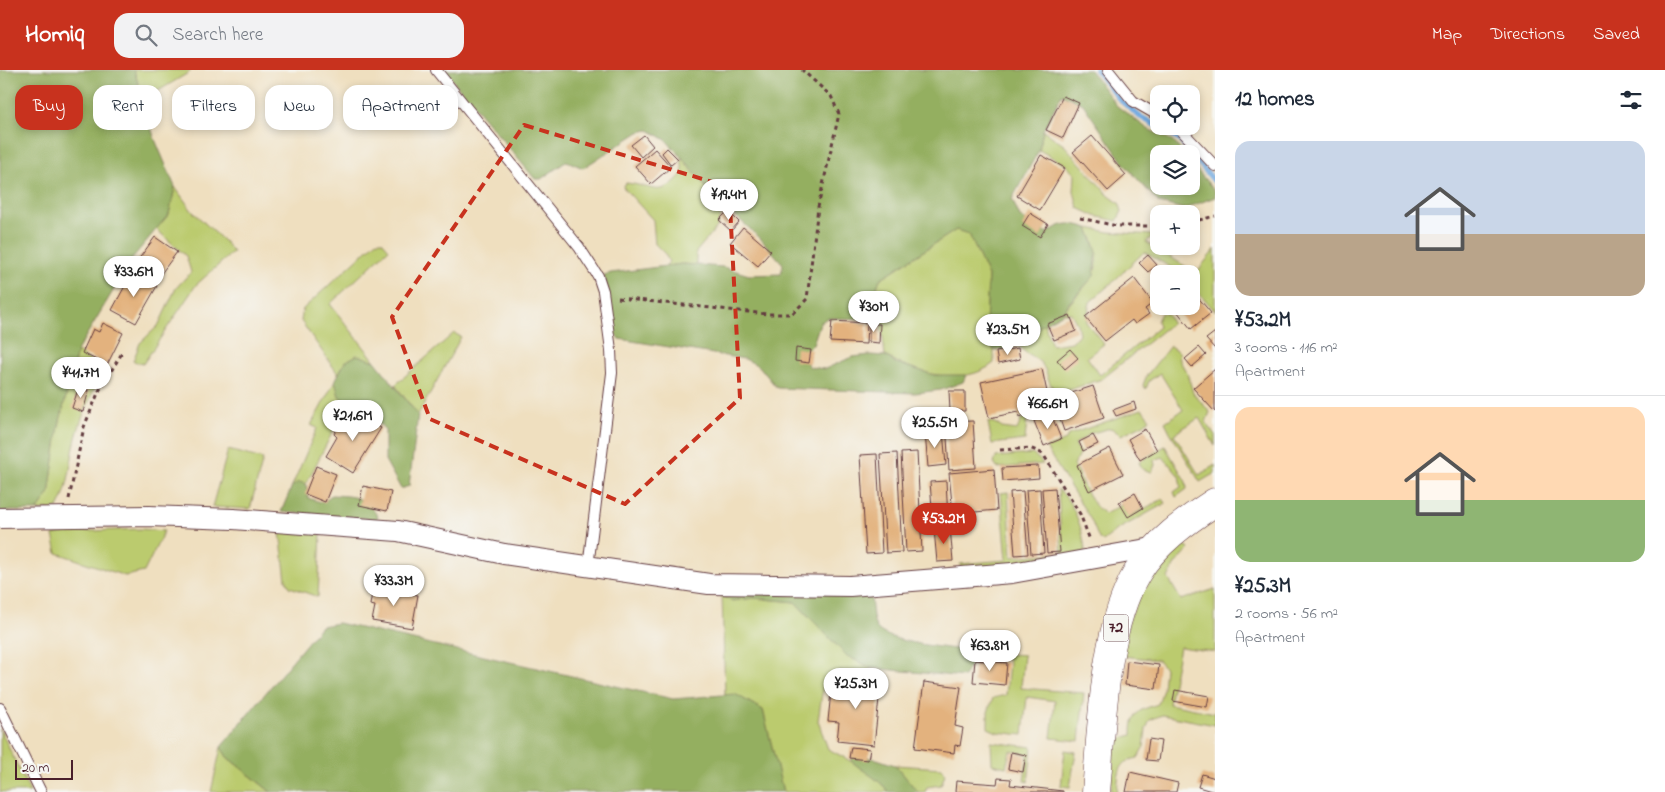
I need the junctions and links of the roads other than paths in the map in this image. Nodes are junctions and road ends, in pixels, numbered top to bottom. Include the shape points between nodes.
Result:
1 (436, 70) edge
2 (1108, 70) edge
3 (1150, 111) edge
4 (1186, 135) edge
5 (1215, 166) edge
6 (1215, 502) edge
7 (0, 518) edge
8 (1158, 546) junction
9 (588, 567) junction
10 (0, 708) edge
11 (41, 792) edge
12 (1096, 792) edge

1 - 9 lane via 579,247 598,276 612,373
2 - 3 lane via 1133,101
4 - 5 lane
6 - 8 main road, 72 via 1182,524
7 - 9 street via 149,516 398,531 504,554
8 - 9 street via 1012,572 850,586 709,584
8 - 12 main road, 72 via 1137,573 1116,624 1105,689
10 - 11 lane

